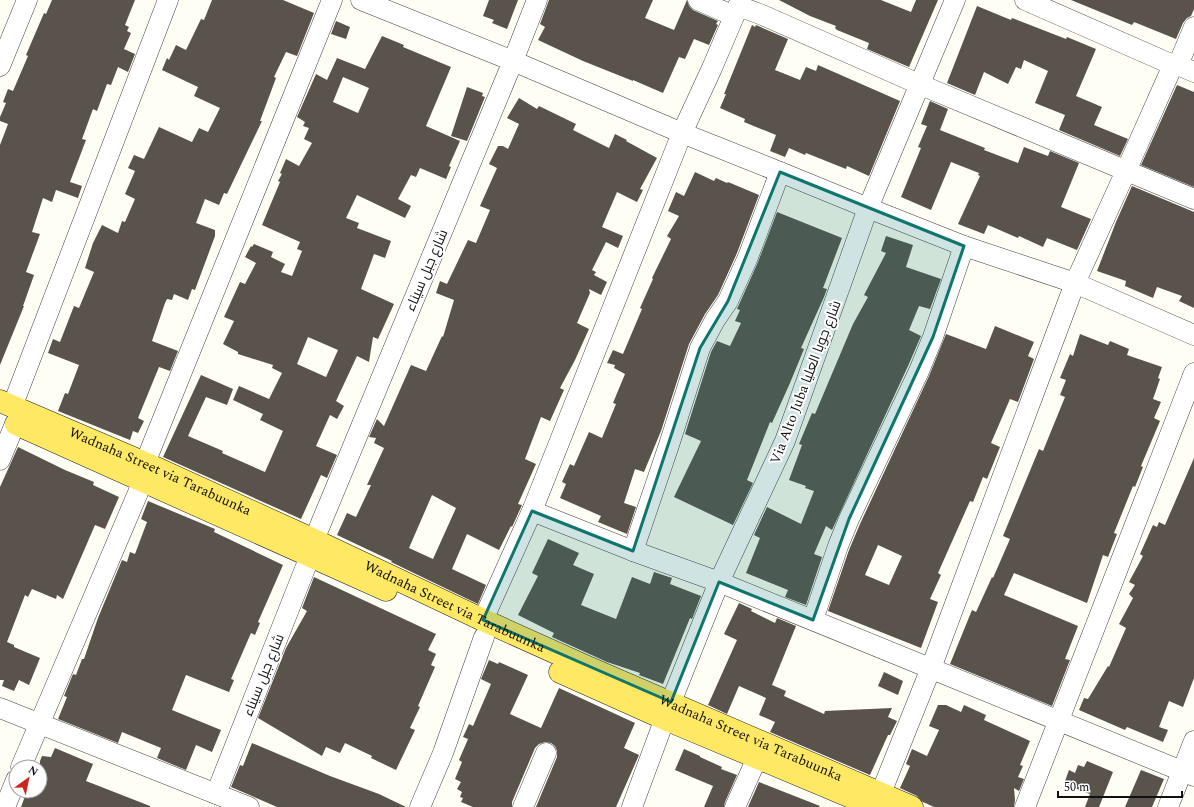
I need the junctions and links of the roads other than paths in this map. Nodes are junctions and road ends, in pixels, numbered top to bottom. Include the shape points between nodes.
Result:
1 (27, 0) edge
2 (168, 0) edge
3 (332, 0) edge
4 (361, 0) edge
5 (537, 0) edge
6 (698, 0) edge
7 (955, 0) edge
8 (1025, 0) edge
9 (738, 7) edge
10 (1194, 27) edge
11 (513, 61) junction
12 (0, 66) edge
13 (1182, 67) edge
14 (921, 85) junction
15 (682, 133) junction
16 (1126, 171) junction
17 (780, 172) junction
18 (1194, 199) edge
19 (868, 208) junction
20 (964, 246) junction
21 (1075, 283) junction
22 (1194, 335) edge
23 (1194, 373) edge
24 (7, 413) edge
25 (0, 460) edge
26 (144, 472) junction
27 (532, 511) junction
28 (312, 548) junction
29 (633, 551) junction
30 (719, 582) junction
31 (813, 620) junction
32 (484, 628) junction
33 (931, 668) junction
34 (0, 708) edge
35 (668, 711) junction
36 (1059, 720) junction
37 (39, 724) junction
38 (1194, 741) edge
39 (546, 752) dead end
40 (757, 758) junction
41 (25, 759) edge
42 (1188, 774) edge
43 (216, 794) junction
44 (878, 800) edge
45 (249, 807) edge
46 (420, 807) edge
47 (523, 807) edge
48 (632, 807) edge
49 (734, 807) edge
50 (912, 807) edge
51 (1025, 807) edge
52 (1168, 807) edge

1 - 12 street
2 - 24 street
3 - 26 street
4 - 11 street
5 - 11 street, شارع جبل سيناء
6 - 9 street
7 - 14 street, Via Alto Juba شارع جوبا العليا
8 - 13 street
9 - 14 street via 760,14
9 - 15 street
10 - 13 street
11 - 15 street
11 - 28 street, شارع جبل سيناء
13 - 16 street
14 - 16 street
14 - 19 street, Via Alto Juba شارع جوبا العليا
15 - 17 street
15 - 27 street
16 - 18 street
16 - 21 street
17 - 19 street
17 - 29 street via 748,257 728,301 700,348
19 - 20 street
19 - 30 street, Via Alto Juba شارع جوبا العليا via 785,441
20 - 21 street
20 - 31 street via 933,337 848,519
21 - 22 street
21 - 33 street
23 - 36 street
24 - 25 street
24 - 26 main road
26 - 28 main road
26 - 37 street
27 - 29 street
27 - 32 street
28 - 32 main road
28 - 43 street, شارع جبل سيناء
29 - 30 street
30 - 31 street
30 - 35 street, Via Alto Juba شارع جوبا العليا
31 - 33 street
32 - 35 main road
32 - 46 street via 442,753
33 - 36 street
33 - 44 street
34 - 37 street
35 - 40 main road
35 - 44 main road, Wadnaha Street via Tarabuunka
35 - 48 street, Via Alto Juba شارع جوبا العليا
36 - 42 street
36 - 51 street
37 - 41 street
37 - 43 street
38 - 42 street
39 - 47 street
40 - 44 main road
40 - 49 street
42 - 52 street
43 - 45 street
44 - 50 main road, Wadnaha Street via Tarabuunka

